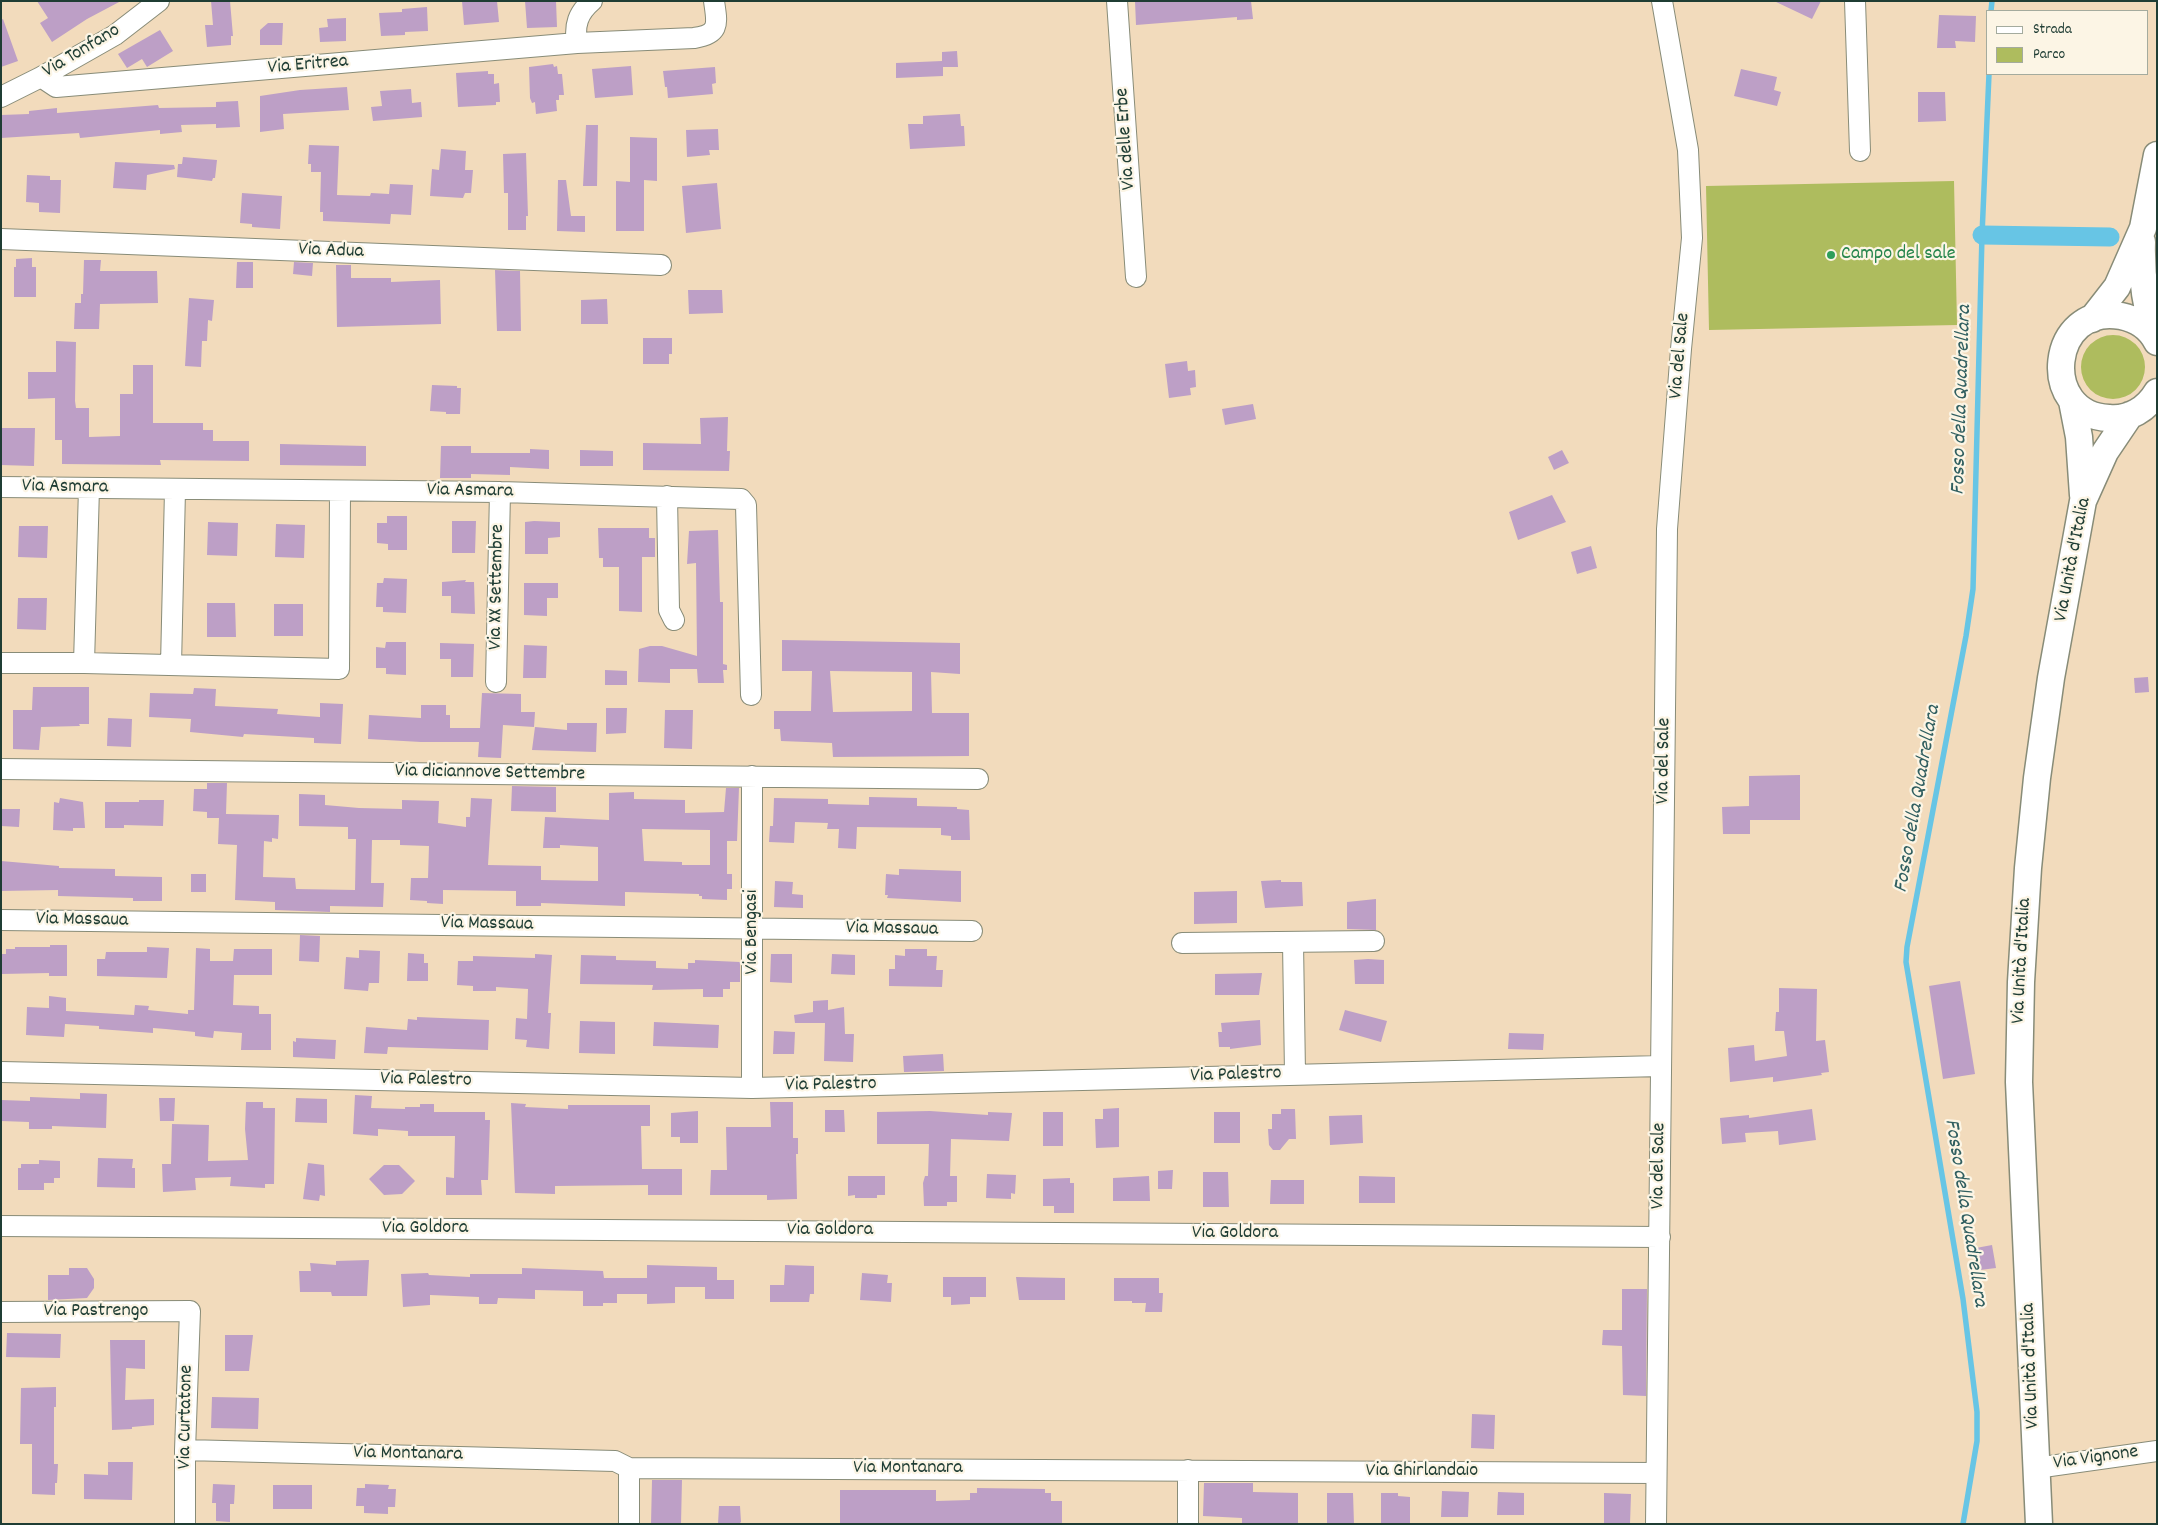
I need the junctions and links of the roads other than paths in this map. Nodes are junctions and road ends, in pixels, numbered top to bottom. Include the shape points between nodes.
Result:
1 (159, 1) edge
2 (592, 1) edge
3 (714, 1) edge
4 (1117, 1) edge
5 (1662, 1) edge
6 (1855, 1) edge
7 (578, 43) junction
8 (41, 77) junction
9 (1, 97) edge
10 (1860, 152) dead end
11 (2157, 155) edge
12 (2142, 228) junction
13 (1, 239) edge
14 (661, 265) dead end
15 (1136, 276) dead end
16 (2092, 319) junction
17 (2156, 340) edge
18 (2072, 401) junction
19 (2148, 403) edge
20 (1, 487) edge
21 (89, 488) junction
22 (175, 490) junction
23 (340, 491) junction
24 (500, 492) junction
25 (667, 496) junction
26 (2083, 501) junction
27 (674, 620) dead end
28 (84, 663) junction
29 (1, 664) edge
30 (171, 665) junction
31 (496, 682) dead end
32 (751, 695) dead end
33 (1, 768) edge
34 (752, 776) junction
35 (978, 779) dead end
36 (1, 920) edge
37 (753, 928) junction
38 (972, 931) dead end
39 (1374, 941) dead end
40 (1293, 942) junction
41 (1182, 943) dead end
42 (1661, 1066) junction
43 (1, 1072) edge
44 (1296, 1074) junction
45 (752, 1088) junction
46 (1, 1226) edge
47 (1660, 1237) junction
48 (190, 1311) joint
49 (1, 1312) edge
50 (185, 1450) junction
51 (2157, 1451) edge
52 (629, 1468) junction
53 (2036, 1468) junction
54 (1188, 1470) junction
55 (1656, 1473) junction
56 (186, 1524) edge
57 (629, 1524) edge
58 (1188, 1524) edge
59 (1656, 1524) edge
60 (2039, 1524) edge

1 - 8 street, Via Tonfano via 115,34
2 - 7 street via 578,18
3 - 7 street, Via Eritrea via 716,24 714,31 706,36
4 - 15 street, Via delle Erbe
5 - 42 street, Via del Sale via 1688,150 1692,238 1667,529
6 - 10 street
7 - 8 street, Via Eritrea via 56,87
8 - 9 street, Via Tonfano
11 - 12 main road
12 - 16 main road via 2117,287
12 - 17 main road via 2142,283
13 - 14 street, Via Adua
16 - 17 main road via 2109,315 2126,317 2147,329
16 - 18 main road via 2074,331 2061,355 2062,382
18 - 19 main road via 2080,408 2110,419
18 - 26 main road via 2079,437
19 - 26 main road, Via Unità d'Italia via 2105,452
20 - 21 street, Via Asmara
21 - 22 street, Via Asmara
21 - 28 street
22 - 23 street, Via Asmara
22 - 30 street
23 - 24 street, Via Asmara
23 - 30 street via 339,669
24 - 25 street, Via Asmara
24 - 31 street, Via XX Settembre
25 - 27 street via 669,610
25 - 32 street, Via Asmara via 741,499 746,505
26 - 53 main road, Via Unità d'Italia via 2051,678 2037,778 2021,982 2019,1082
28 - 29 street
28 - 30 street
33 - 34 street, Via diciannove Settembre
34 - 35 street, Via diciannove Settembre
34 - 37 street, Via Bengasi
36 - 37 street, Via Massaua
37 - 38 street, Via Massaua
37 - 45 street, Via Bengasi
39 - 40 street
40 - 41 street
40 - 44 street
42 - 44 street, Via Palestro
42 - 47 street, Via del Sale
43 - 45 street, Via Palestro
44 - 45 street, Via Palestro
46 - 47 street, Via Goldora
47 - 55 street, Via del Sale
48 - 49 street, Via Pastrengo
48 - 50 street, Via Curtatone
50 - 52 street, Via Montanara via 615,1461
50 - 56 street, Via Curtatone
51 - 53 street, Via Vignone
52 - 54 street, Via Montanara
52 - 57 street
53 - 60 main road, Via Unità d'Italia
54 - 55 street, Via Ghirlandaio
54 - 58 street
55 - 59 street, Via del Sale

